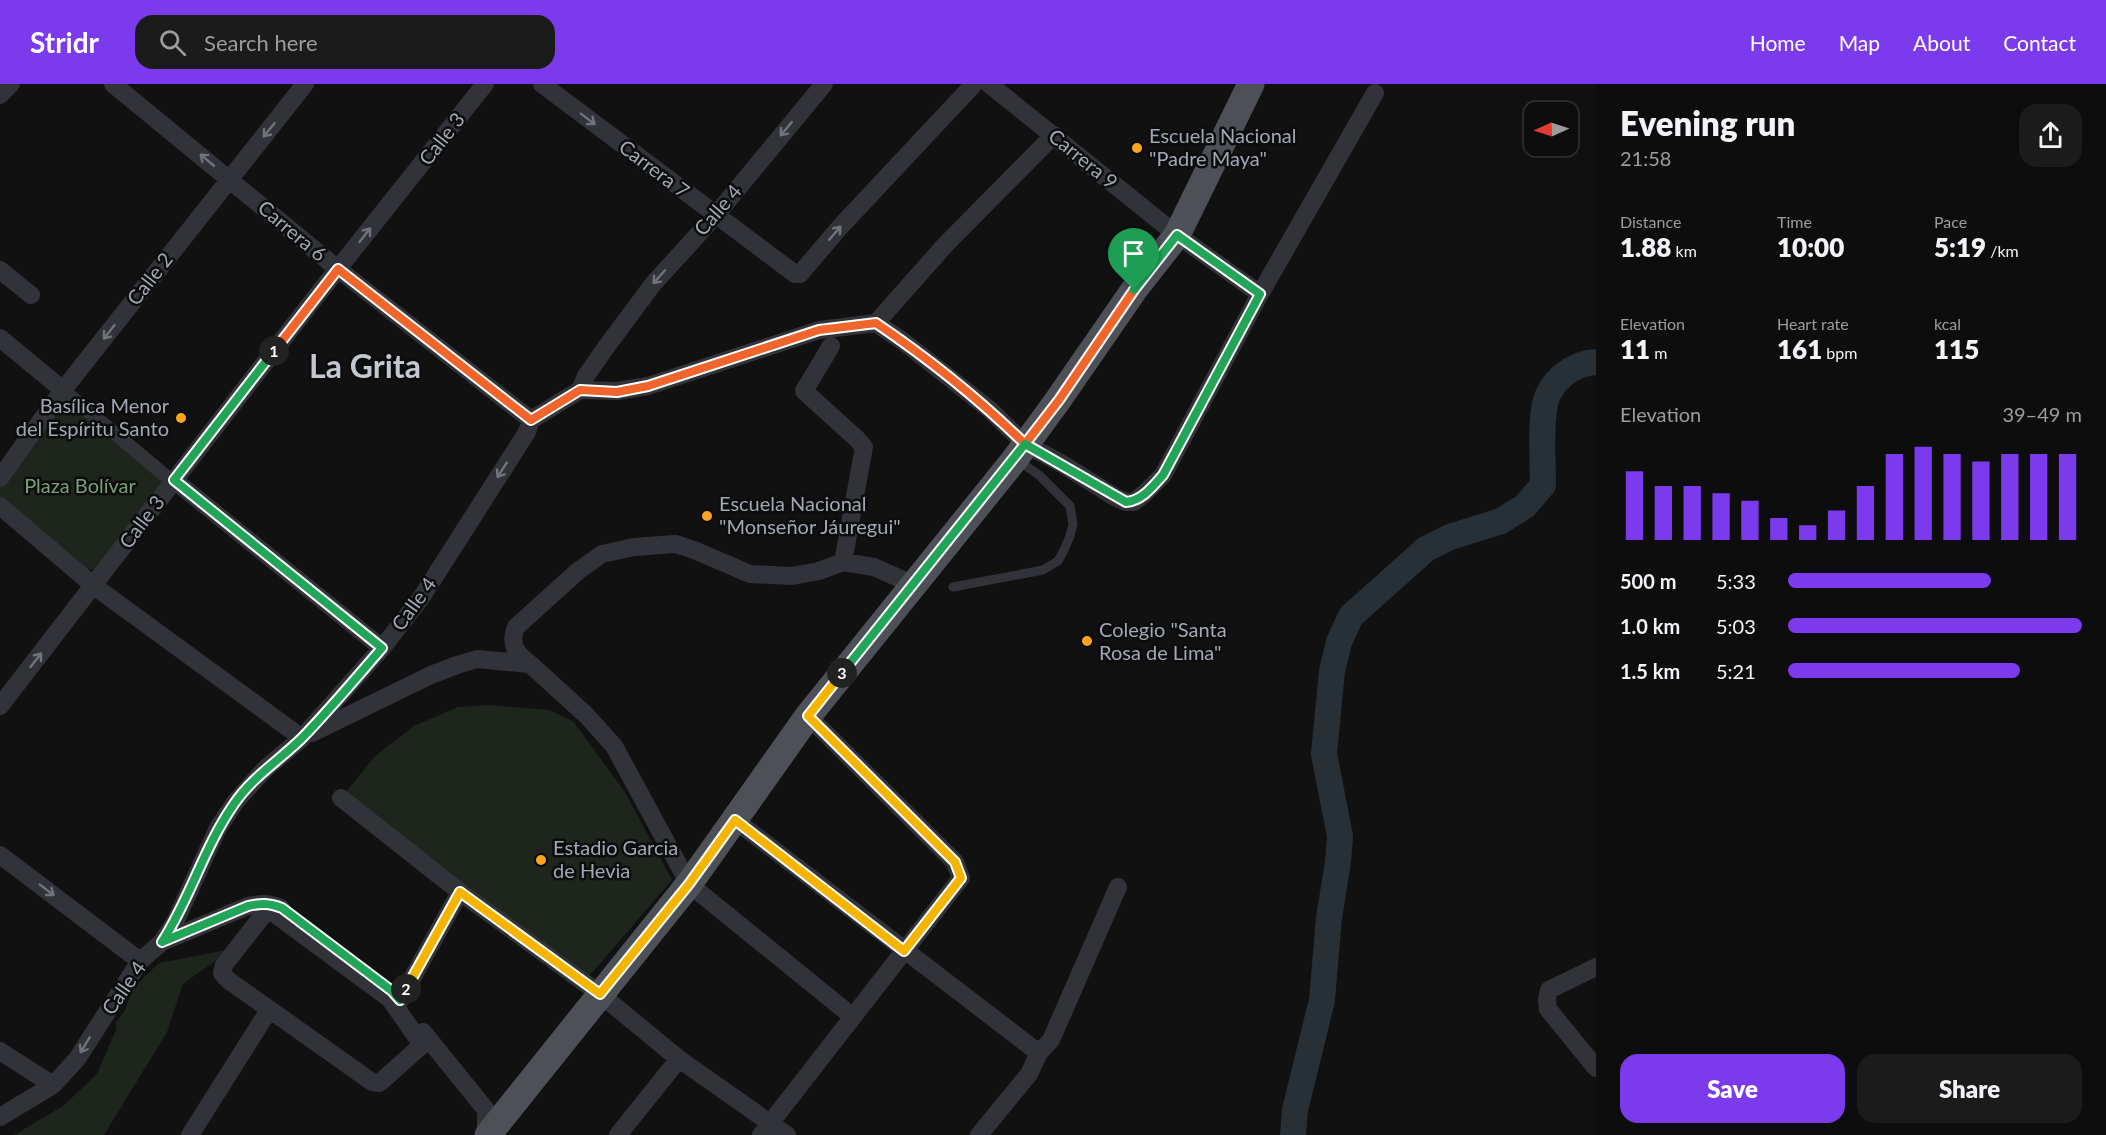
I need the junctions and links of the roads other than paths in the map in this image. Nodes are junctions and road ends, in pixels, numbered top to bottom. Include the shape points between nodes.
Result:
1 (11, 84) edge
2 (113, 84) edge
3 (305, 84) edge
4 (485, 84) edge
5 (542, 84) edge
6 (824, 84) edge
7 (974, 84) edge
8 (989, 84) edge
9 (1251, 84) edge
10 (1374, 93) dead end
11 (0, 95) edge
12 (1054, 135) junction
13 (229, 179) junction
14 (715, 216) junction
15 (1177, 235) junction
16 (338, 269) junction
17 (0, 270) edge
18 (1260, 294) junction
19 (31, 295) dead end
20 (876, 323) junction
21 (0, 338) edge
22 (831, 346) dead end
23 (63, 390) junction
24 (580, 390) junction
25 (531, 420) junction
26 (1020, 451) junction
27 (0, 478) edge
28 (174, 480) junction
29 (0, 506) edge
30 (843, 562) junction
31 (912, 584) junction
32 (94, 586) junction
33 (953, 587) dead end
34 (382, 648) junction
35 (530, 664) junction
36 (0, 706) edge
37 (808, 716) junction
38 (302, 738) junction
39 (342, 798) dead end
40 (735, 820) junction
41 (0, 855) edge
42 (689, 884) junction
43 (1118, 887) dead end
44 (460, 892) junction
45 (162, 942) junction
46 (904, 951) junction
47 (140, 961) junction
48 (1596, 967) edge
49 (600, 994) junction
50 (400, 1000) junction
51 (269, 1010) junction
52 (853, 1017) junction
53 (425, 1043) junction
54 (0, 1051) edge
55 (1039, 1053) junction
56 (679, 1059) junction
57 (1596, 1068) edge
58 (53, 1085) junction
59 (0, 1117) edge
60 (766, 1129) edge
61 (190, 1135) edge
62 (487, 1135) edge
63 (618, 1135) edge
64 (787, 1135) edge
65 (979, 1135) edge

1 - 11 street
13 -> 2 street, Carrera 6
3 -> 13 street, Calle 2
16 -> 4 street, Calle 3
5 -> 14 street, Carrera 7
6 -> 14 street, Calle 4
14 -> 7 street, Carrera 7 via 800,274
8 - 12 street, Carrera 9
9 - 15 main road
10 - 18 street
12 - 15 street, Carrera 9
12 - 20 street via 946,244
13 - 16 street, Carrera 6
13 -> 23 street, Calle 2
14 -> 24 street, Calle 4 via 633,309
15 - 18 street, Carrera 9
15 - 26 main road
16 - 25 street, Carrera 6
16 - 28 street, Calle 3
17 - 19 street
18 - 26 street via 1163,475 1134,502 1115,497 1059,462
20 - 24 street via 819,330 648,386 617,392
20 - 26 street via 989,409
21 - 23 street
22 - 30 street via 804,391 864,447
23 - 27 street, Calle 2
23 - 28 street
24 - 25 street, Calle 4
25 -> 34 street, Calle 4 via 421,598
26 - 31 main road
26 - 33 lane via 1070,506 1073,524 1064,550 1058,561 1043,570
28 - 32 street, Calle 3
28 - 34 street
29 - 32 street
30 - 31 street via 874,567
30 - 35 street via 792,576 750,574 676,544 603,554 578,571 516,627 513,649
31 - 37 main road
36 -> 32 street, Calle 3
32 - 38 street
34 - 38 street, Calle 4
35 - 38 street via 477,659 457,665
35 - 42 street via 614,746
37 - 40 main road
37 - 46 street via 955,862 961,878
38 - 45 street, Calle 4 via 265,769 236,801 218,828
39 - 44 street
40 - 42 main road
40 - 46 street
41 -> 47 street
42 - 49 main road
42 - 52 street
43 - 55 street via 1051,1040
44 - 49 street
44 - 50 street
45 - 47 street, Calle 4
45 - 50 street via 248,906 271,904 282,908
46 - 52 street
46 - 55 street
47 -> 58 street, Calle 4 via 76,1059
48 - 57 street via 1549,990 1547,999 1548,1009
49 - 56 street
49 - 62 main road
50 - 53 street
51 - 53 street via 372,1082 379,1083
51 - 53 street via 222,973 224,965 269,912 390,999
51 - 61 street
52 - 60 street
53 - 62 street via 486,1110
54 - 58 street
55 - 65 street via 1029,1074
56 - 60 street
56 - 63 street
58 - 59 street, Calle 4
60 - 64 street

